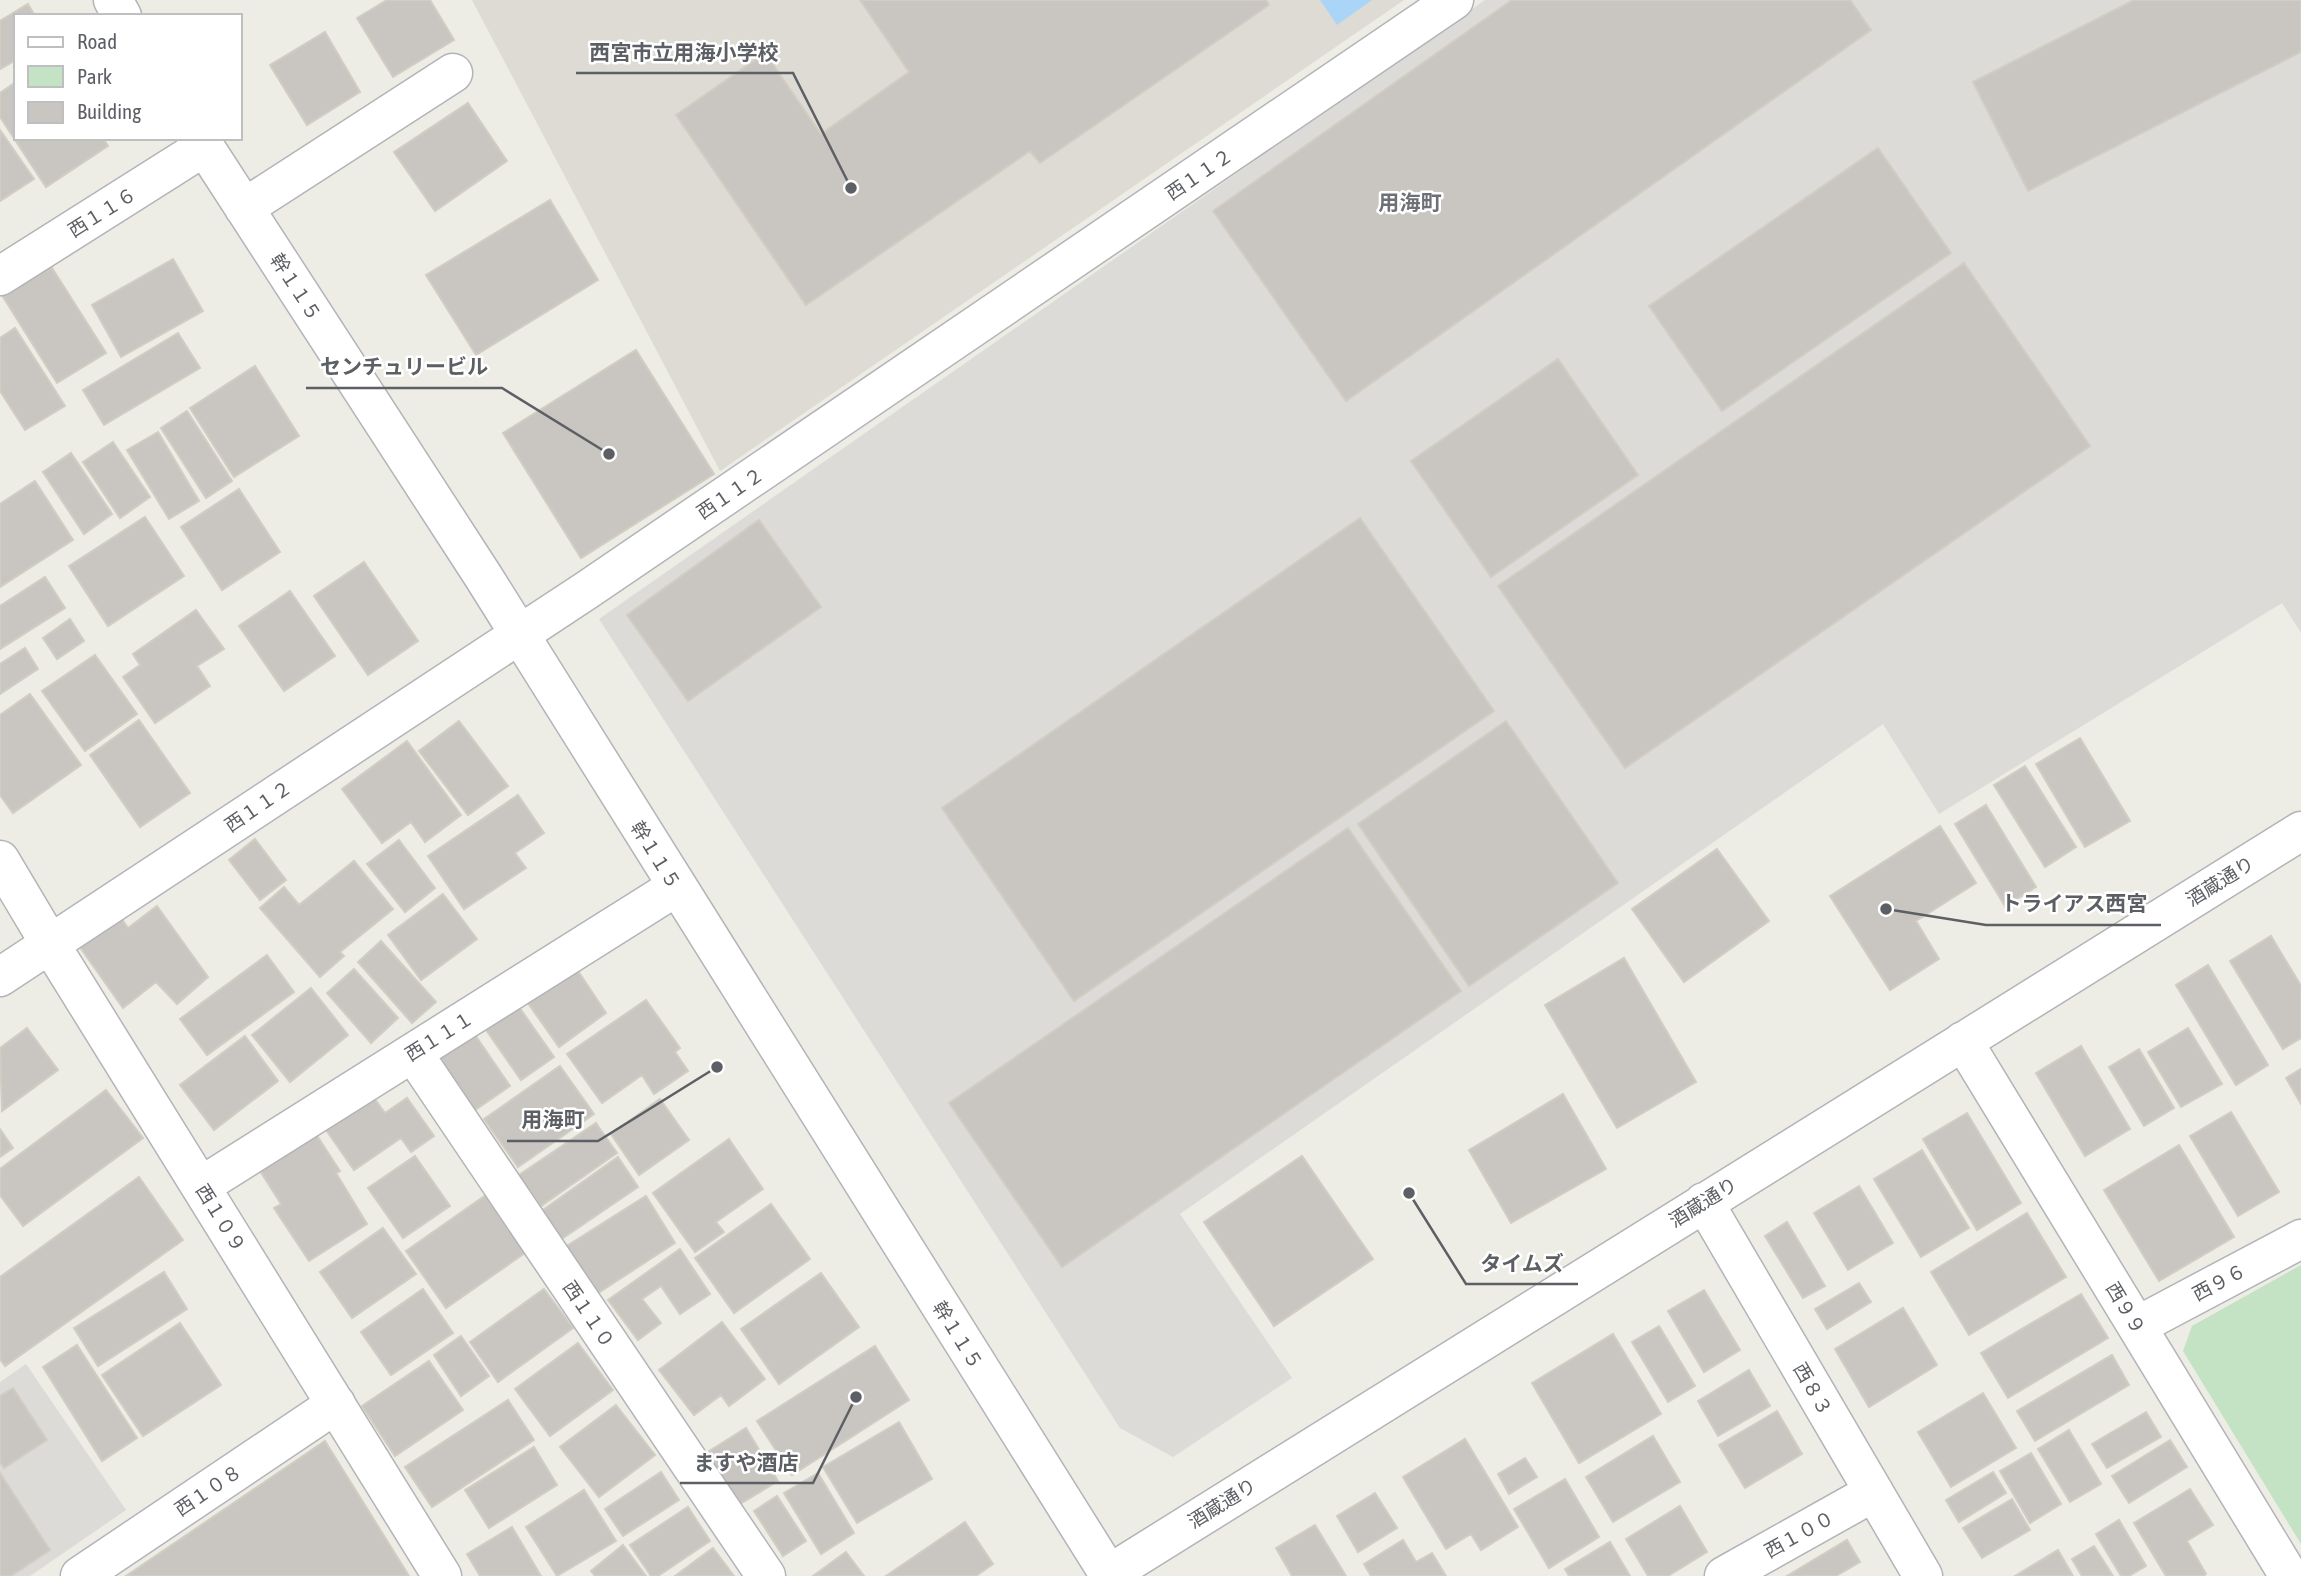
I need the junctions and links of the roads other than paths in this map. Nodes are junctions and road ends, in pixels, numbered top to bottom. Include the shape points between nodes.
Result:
1 (1454, 0) edge
2 (453, 73) dead end
3 (202, 143) edge
4 (244, 208) junction
5 (0, 276) edge
6 (518, 634) junction
7 (2301, 831) edge
8 (0, 860) edge
9 (677, 887) junction
10 (50, 944) junction
11 (0, 977) edge
12 (1962, 1041) junction
13 (412, 1053) junction
14 (201, 1186) junction
15 (1704, 1202) junction
16 (2301, 1239) edge
17 (2137, 1326) junction
18 (336, 1404) junction
19 (1874, 1492) junction
20 (1109, 1575) edge
21 (80, 1576) edge
22 (442, 1576) edge
23 (766, 1576) edge
24 (1724, 1576) edge
25 (1923, 1576) edge
26 (2289, 1576) edge

1 - 6 street, 西１１２
2 - 4 street
3 - 4 street, 幹１１５
3 - 5 street, 西１１６
4 - 6 street, 幹１１５
6 - 9 street, 幹１１５
6 - 10 street, 西１１２
7 - 12 street, 酒蔵通り
8 - 10 street, 西１０９
9 - 13 street, 西１１１
9 - 20 street, 幹１１５
10 - 11 street, 西１１２
10 - 14 street, 西１０９
12 - 15 street, 酒蔵通り
12 - 17 street, 西９９
13 - 14 street, 西１１１
13 - 23 street, 西１１０
14 - 18 street, 西１０９
15 - 19 street, 西８３
15 - 20 street, 酒蔵通り
16 - 17 street, 西９６
17 - 26 street, 西９９
18 - 21 street, 西１０８
18 - 22 street, 西１０９
19 - 24 street, 西１００
19 - 25 street, 西８３

